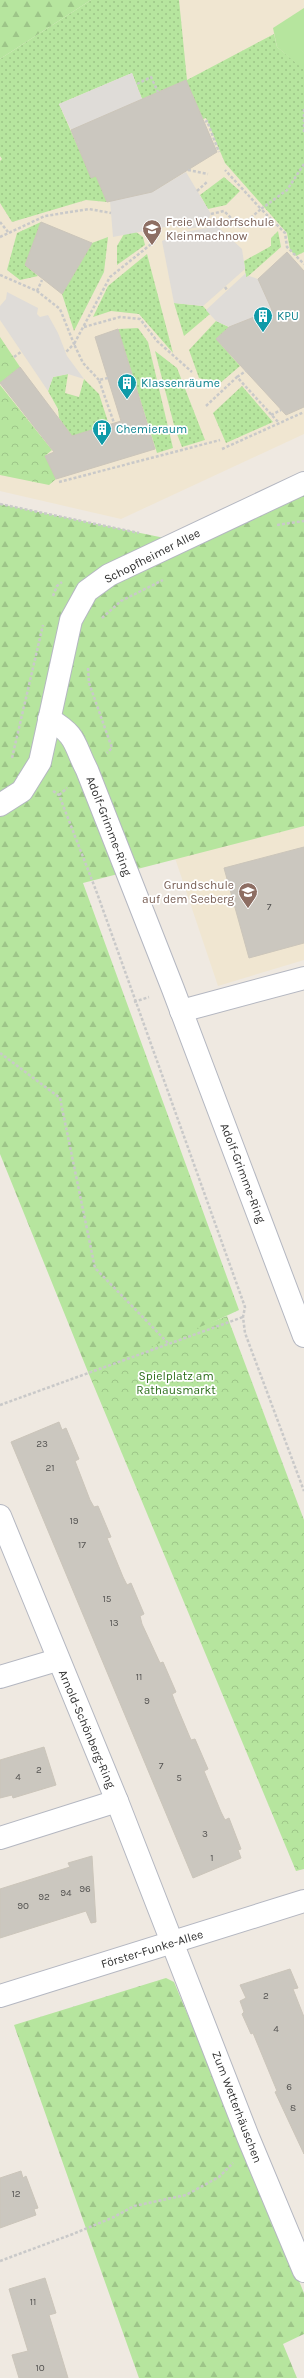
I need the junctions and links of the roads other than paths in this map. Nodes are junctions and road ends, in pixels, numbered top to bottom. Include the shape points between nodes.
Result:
1 (304, 483) edge
2 (49, 719) junction
3 (0, 805) edge
4 (304, 978) edge
5 (181, 1010) junction
6 (304, 1336) edge
7 (0, 1516) edge
8 (58, 1660) junction
9 (0, 1677) edge
10 (117, 1801) junction
11 (0, 1838) edge
12 (304, 1901) edge
13 (172, 1943) junction
14 (0, 1996) edge
15 (304, 2271) edge

1 - 2 street, Schopfheimer Allee via 109,574 87,591 71,620
2 - 3 street, Schopfheimer Allee via 40,762 22,791
2 - 5 street, Adolf-Grimme-Ring via 66,730 75,742 88,770
4 - 5 street
5 - 6 street, Adolf-Grimme-Ring
7 - 8 street, Arnold-Schönberg-Ring
8 - 9 street
8 - 10 street, Arnold-Schönberg-Ring
10 - 11 street
10 - 13 street, Arnold-Schönberg-Ring
12 - 13 street, Förster-Funke-Allee
13 - 14 street, Förster-Funke-Allee
13 - 15 street, Zum Wetterhäuschen

